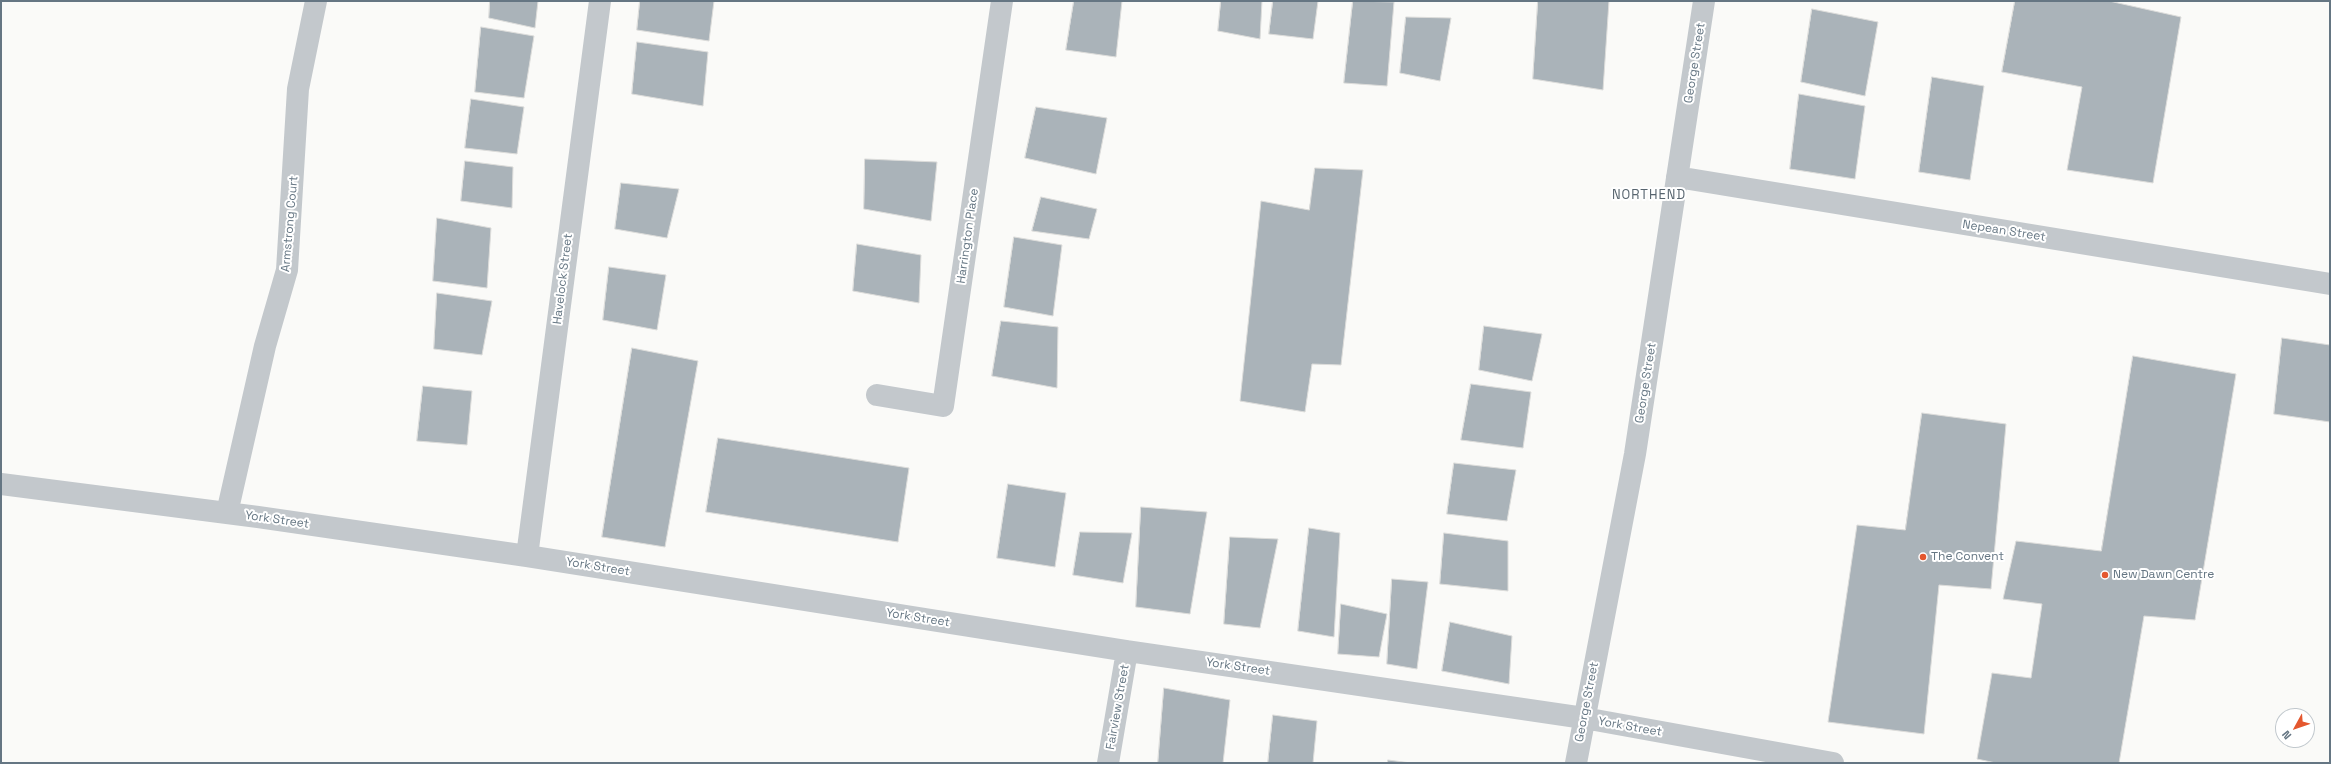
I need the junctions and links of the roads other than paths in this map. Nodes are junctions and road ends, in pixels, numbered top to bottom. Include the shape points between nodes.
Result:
1 (316, 1) edge
2 (600, 1) edge
3 (1002, 1) edge
4 (1704, 1) edge
5 (1677, 177) junction
6 (2330, 284) edge
7 (877, 395) dead end
8 (1, 484) edge
9 (227, 513) junction
10 (527, 556) junction
11 (1127, 651) junction
12 (1584, 718) junction
13 (1108, 763) edge
14 (1576, 763) edge
15 (1833, 763) edge

1 - 9 street, Armstrong Court via 298,89 288,270 265,346
2 - 10 street, Havelock Street
3 - 7 street, Harrington Place via 943,406
4 - 5 street, George Street
5 - 6 street, Nepean Street
5 - 12 street, George Street via 1635,454
8 - 9 street, York Street
9 - 10 street, York Street
10 - 11 street, York Street
11 - 12 street, York Street
11 - 13 street, Fairview Street
12 - 14 street, George Street
12 - 15 street, York Street

